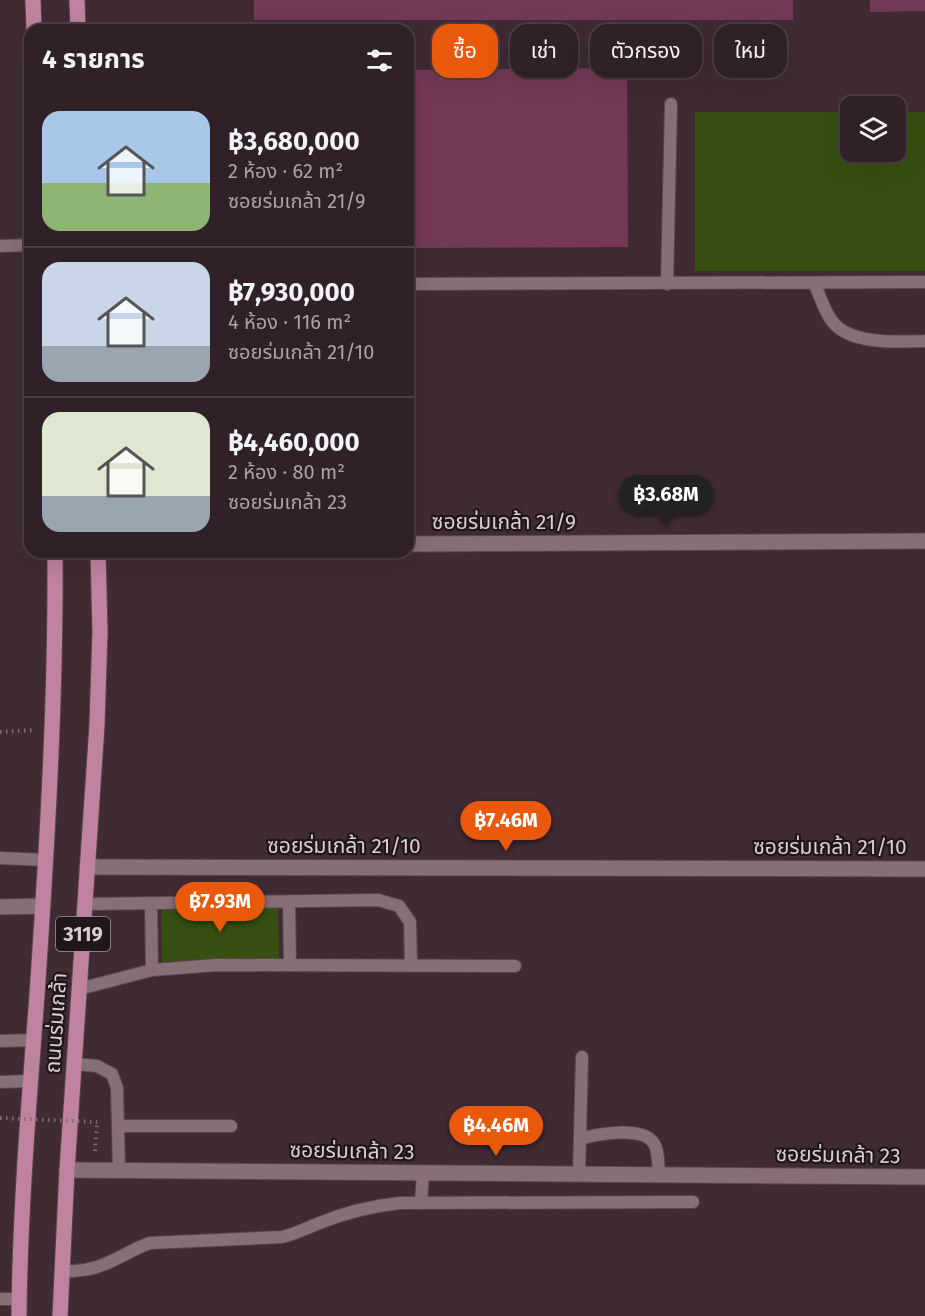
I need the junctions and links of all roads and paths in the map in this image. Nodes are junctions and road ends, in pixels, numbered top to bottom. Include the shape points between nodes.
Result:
1 (33, 0) edge
2 (77, 0) edge
3 (34, 24) edge
4 (78, 24) edge
5 (671, 104) dead end
6 (24, 245) edge
7 (0, 246) edge
8 (925, 282) edge
9 (814, 283) junction
10 (414, 284) edge
11 (667, 284) junction
12 (925, 341) edge
13 (925, 541) edge
14 (414, 544) edge
15 (55, 558) edge
16 (98, 558) edge
17 (53, 730) junction
18 (0, 732) edge
19 (0, 858) edge
20 (46, 860) junction
21 (87, 867) junction
22 (925, 869) edge
23 (289, 901) junction
24 (151, 903) junction
25 (85, 904) junction
26 (43, 906) junction
27 (0, 907) edge
28 (290, 965) junction
29 (411, 965) junction
30 (515, 966) dead end
31 (152, 970) junction
32 (79, 989) junction
33 (34, 1040) junction
34 (0, 1041) edge
35 (582, 1057) dead end
36 (75, 1064) junction
37 (31, 1081) junction
38 (0, 1082) edge
39 (0, 1119) edge
40 (118, 1126) junction
41 (231, 1126) dead end
42 (580, 1139) junction
43 (67, 1170) junction
44 (119, 1170) junction
45 (94, 1171) junction
46 (423, 1173) junction
47 (579, 1174) junction
48 (659, 1174) junction
49 (925, 1177) edge
50 (693, 1202) dead end
51 (421, 1203) junction
52 (61, 1272) junction
53 (0, 1299) edge
54 (19, 1299) junction
55 (19, 1316) edge
56 (60, 1316) edge

1 - 3 main road
2 - 4 main road
5 - 11 lane
6 - 7 lane
8 - 9 lane
9 - 11 lane
9 - 12 lane via 832,322 848,334 867,339
10 - 11 lane
13 - 14 street, ซอยร่มเกล้า 21/9
15 - 17 main road, ถนนร่มเกล้า / 3119
16 - 21 main road, ถนนร่มเกล้า / 3119 via 100,632
17 - 18 path
17 - 20 main road, ถนนร่มเกล้า / 3119
19 - 20 lane
20 - 26 main road, ถนนร่มเกล้า / 3119
21 - 22 street, ซอยร่มเกล้า 21/10
21 - 25 main road, ถนนร่มเกล้า / 3119
23 - 24 lane
23 - 28 lane
23 - 29 lane via 378,900 399,906 410,922
24 - 25 lane
24 - 31 lane
25 - 32 main road, ถนนร่มเกล้า / 3119
26 - 27 street
26 - 33 main road, ถนนร่มเกล้า / 3119
28 - 29 lane
28 - 31 lane
29 - 30 lane
31 - 32 lane
32 - 36 main road, ถนนร่มเกล้า / 3119
33 - 34 lane
33 - 37 main road, ถนนร่มเกล้า / 3119
35 - 42 lane
36 - 40 lane via 97,1066 112,1074 117,1088
36 - 43 main road, ถนนร่มเกล้า / 3119
37 - 38 lane
37 - 54 main road, ถนนร่มเกล้า / 3119
39 - 45 path, bridge via 97,1122
40 - 41 lane
40 - 44 lane
42 - 47 lane
42 - 48 lane via 599,1134 639,1134 652,1141
43 - 45 street, ซอยร่มเกล้า 23
43 - 52 main road, ถนนร่มเกล้า / 3119
44 - 45 street, ซอยร่มเกล้า 23
44 - 46 street, ซอยร่มเกล้า 23
46 - 47 street, ซอยร่มเกล้า 23
46 - 51 lane
47 - 48 street, ซอยร่มเกล้า 23
48 - 49 street, ซอยร่มเกล้า 23
50 - 51 lane
51 - 52 lane via 376,1206 282,1237 150,1243 90,1269
52 - 56 main road, ถนนร่มเกล้า / 3119
53 - 54 lane
54 - 55 main road, ถนนร่มเกล้า / 3119

